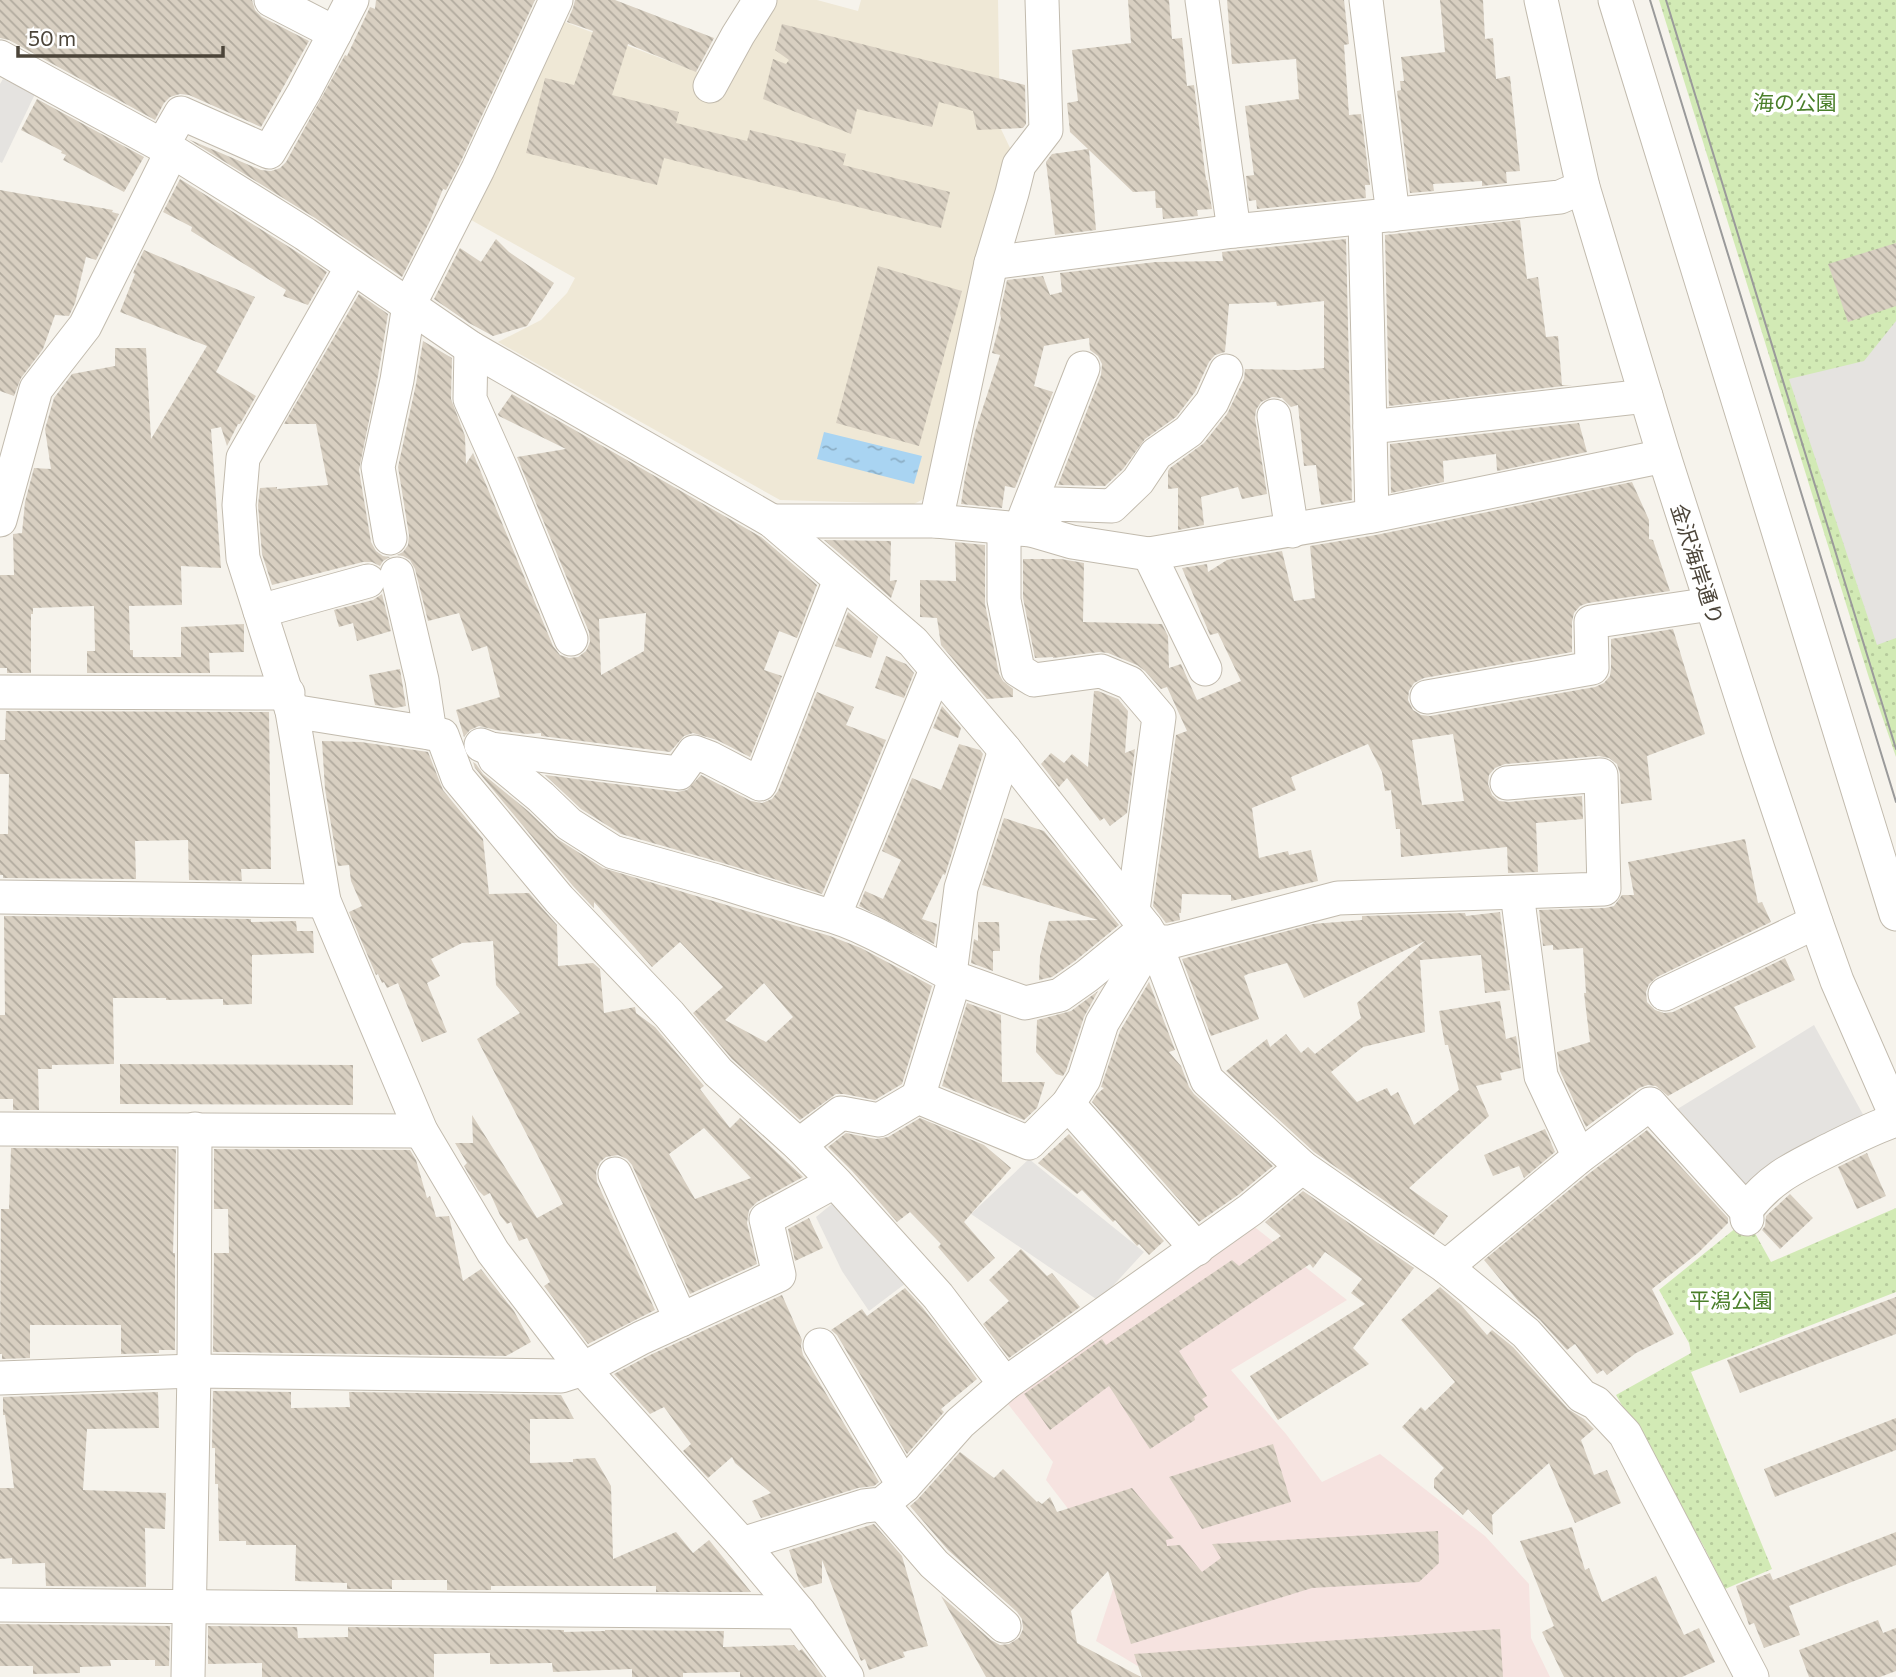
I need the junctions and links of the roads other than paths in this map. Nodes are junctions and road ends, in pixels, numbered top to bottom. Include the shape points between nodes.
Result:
1 (271, 0) edge
2 (352, 0) edge
3 (556, 0) edge
4 (760, 0) edge
5 (1042, 0) edge
6 (1202, 0) edge
7 (1366, 0) edge
8 (1541, 0) edge
9 (1615, 0) edge
10 (335, 33) junction
11 (0, 57) edge
12 (710, 86) dead end
13 (167, 148) junction
14 (1583, 187) junction
15 (1379, 217) junction
16 (1234, 231) junction
17 (991, 263) junction
18 (352, 267) junction
19 (409, 305) junction
20 (471, 348) junction
21 (1083, 368) dead end
22 (1226, 371) dead end
23 (1646, 396) junction
24 (1274, 416) dead end
25 (1370, 427) junction
26 (1664, 456) junction
27 (1372, 516) junction
28 (0, 520) edge
29 (772, 521) junction
30 (936, 521) junction
31 (1019, 529) junction
32 (1292, 531) junction
33 (390, 538) dead end
34 (1149, 554) junction
35 (839, 580) junction
36 (1711, 604) junction
37 (260, 611) junction
38 (571, 639) dead end
39 (1205, 669) dead end
40 (936, 670) junction
41 (0, 692) edge
42 (1427, 697) dead end
43 (290, 702) junction
44 (436, 734) junction
45 (491, 749) junction
46 (1005, 750) junction
47 (1507, 783) dead end
48 (1517, 893) junction
49 (0, 898) edge
50 (324, 901) junction
51 (1896, 914) edge
52 (834, 916) junction
53 (1816, 922) junction
54 (1145, 927) junction
55 (953, 976) junction
56 (1665, 994) dead end
57 (918, 1097) junction
58 (1068, 1104) junction
59 (1896, 1118) edge
60 (0, 1129) edge
61 (195, 1129) junction
62 (421, 1131) junction
63 (799, 1145) junction
64 (1579, 1157) junction
65 (1302, 1167) junction
66 (615, 1174) dead end
67 (834, 1182) junction
68 (1196, 1249) junction
69 (1446, 1267) junction
70 (681, 1320) junction
71 (820, 1345) dead end
72 (583, 1368) junction
73 (194, 1371) junction
74 (0, 1378) edge
75 (1005, 1384) junction
76 (893, 1495) junction
77 (742, 1544) junction
78 (0, 1605) edge
79 (188, 1607) junction
80 (799, 1612) junction
81 (1004, 1626) dead end
82 (188, 1677) edge
83 (847, 1677) edge
84 (1752, 1677) edge

1 - 10 street
2 - 10 street
3 - 19 street
4 - 12 street
5 - 17 street via 1045,130 1018,165
6 - 16 street
7 - 15 street
8 - 14 street, 金沢海岸通り
9 - 51 street
10 - 13 street via 269,152 181,113
11 - 13 street
13 - 18 street
13 - 28 street via 85,326 36,389
14 - 15 street via 1560,197
14 - 23 street, 金沢海岸通り
15 - 16 street
15 - 25 street
16 - 17 street
17 - 30 street
18 - 19 street
18 - 37 street via 243,458 239,505 243,558
19 - 20 street
19 - 33 street via 378,467
20 - 29 street
20 - 38 street via 470,399
21 - 31 street
22 - 31 street via 1212,401 1189,430 1156,454 1138,481 1112,506 1055,504
23 - 25 street
23 - 26 street, 金沢海岸通り
24 - 32 street
25 - 27 street
26 - 27 street
26 - 36 street, 金沢海岸通り
27 - 32 street
29 - 30 street
29 - 35 street
30 - 31 street
31 - 34 street
31 - 54 street via 1004,600 1018,670 1034,680 1101,671 1130,683 1158,717
32 - 34 street
34 - 39 street
35 - 40 street via 912,642
35 - 45 street via 760,785 694,751 679,773
36 - 42 street via 1591,622 1592,668
36 - 53 street, 金沢海岸通り
37 - 43 street
37 - 44 street via 382,577 422,680
40 - 46 street
40 - 52 street
41 - 43 street
43 - 44 street
43 - 50 street
44 - 45 street via 464,737
44 - 63 street via 458,778 559,899 719,1072
45 - 52 street via 495,759 569,824 613,852
46 - 54 street
46 - 55 street via 961,888
47 - 48 street via 1601,775 1604,889
48 - 54 street via 1338,898 1170,942
48 - 64 street via 1541,1076
49 - 50 street
50 - 62 street
52 - 55 street
53 - 56 street
53 - 59 street, 金沢海岸通り
54 - 55 street via 1060,995 1025,1003
54 - 58 street via 1147,948 1102,1023 1084,1079
54 - 65 street via 1207,1080
55 - 57 street
57 - 58 street via 1028,1143
57 - 63 street via 879,1120 841,1113
58 - 68 street
59 - 64 street via 1785,1172 1759,1193 1747,1214 1650,1104
60 - 61 street
61 - 62 street
61 - 73 street
62 - 72 street via 493,1252
63 - 67 street
64 - 69 street
65 - 68 street
65 - 69 street
66 - 70 street
67 - 70 street via 766,1219 779,1275
67 - 75 street via 938,1296
68 - 75 street
69 - 84 street via 1526,1333 1582,1396 1596,1403 1625,1434
70 - 72 street
71 - 76 street
72 - 73 street via 561,1376
72 - 77 street
73 - 74 street
73 - 79 street
75 - 76 street via 960,1423
76 - 77 street
76 - 81 street via 934,1564
77 - 80 street
78 - 79 street
79 - 80 street
79 - 82 street
80 - 83 street

